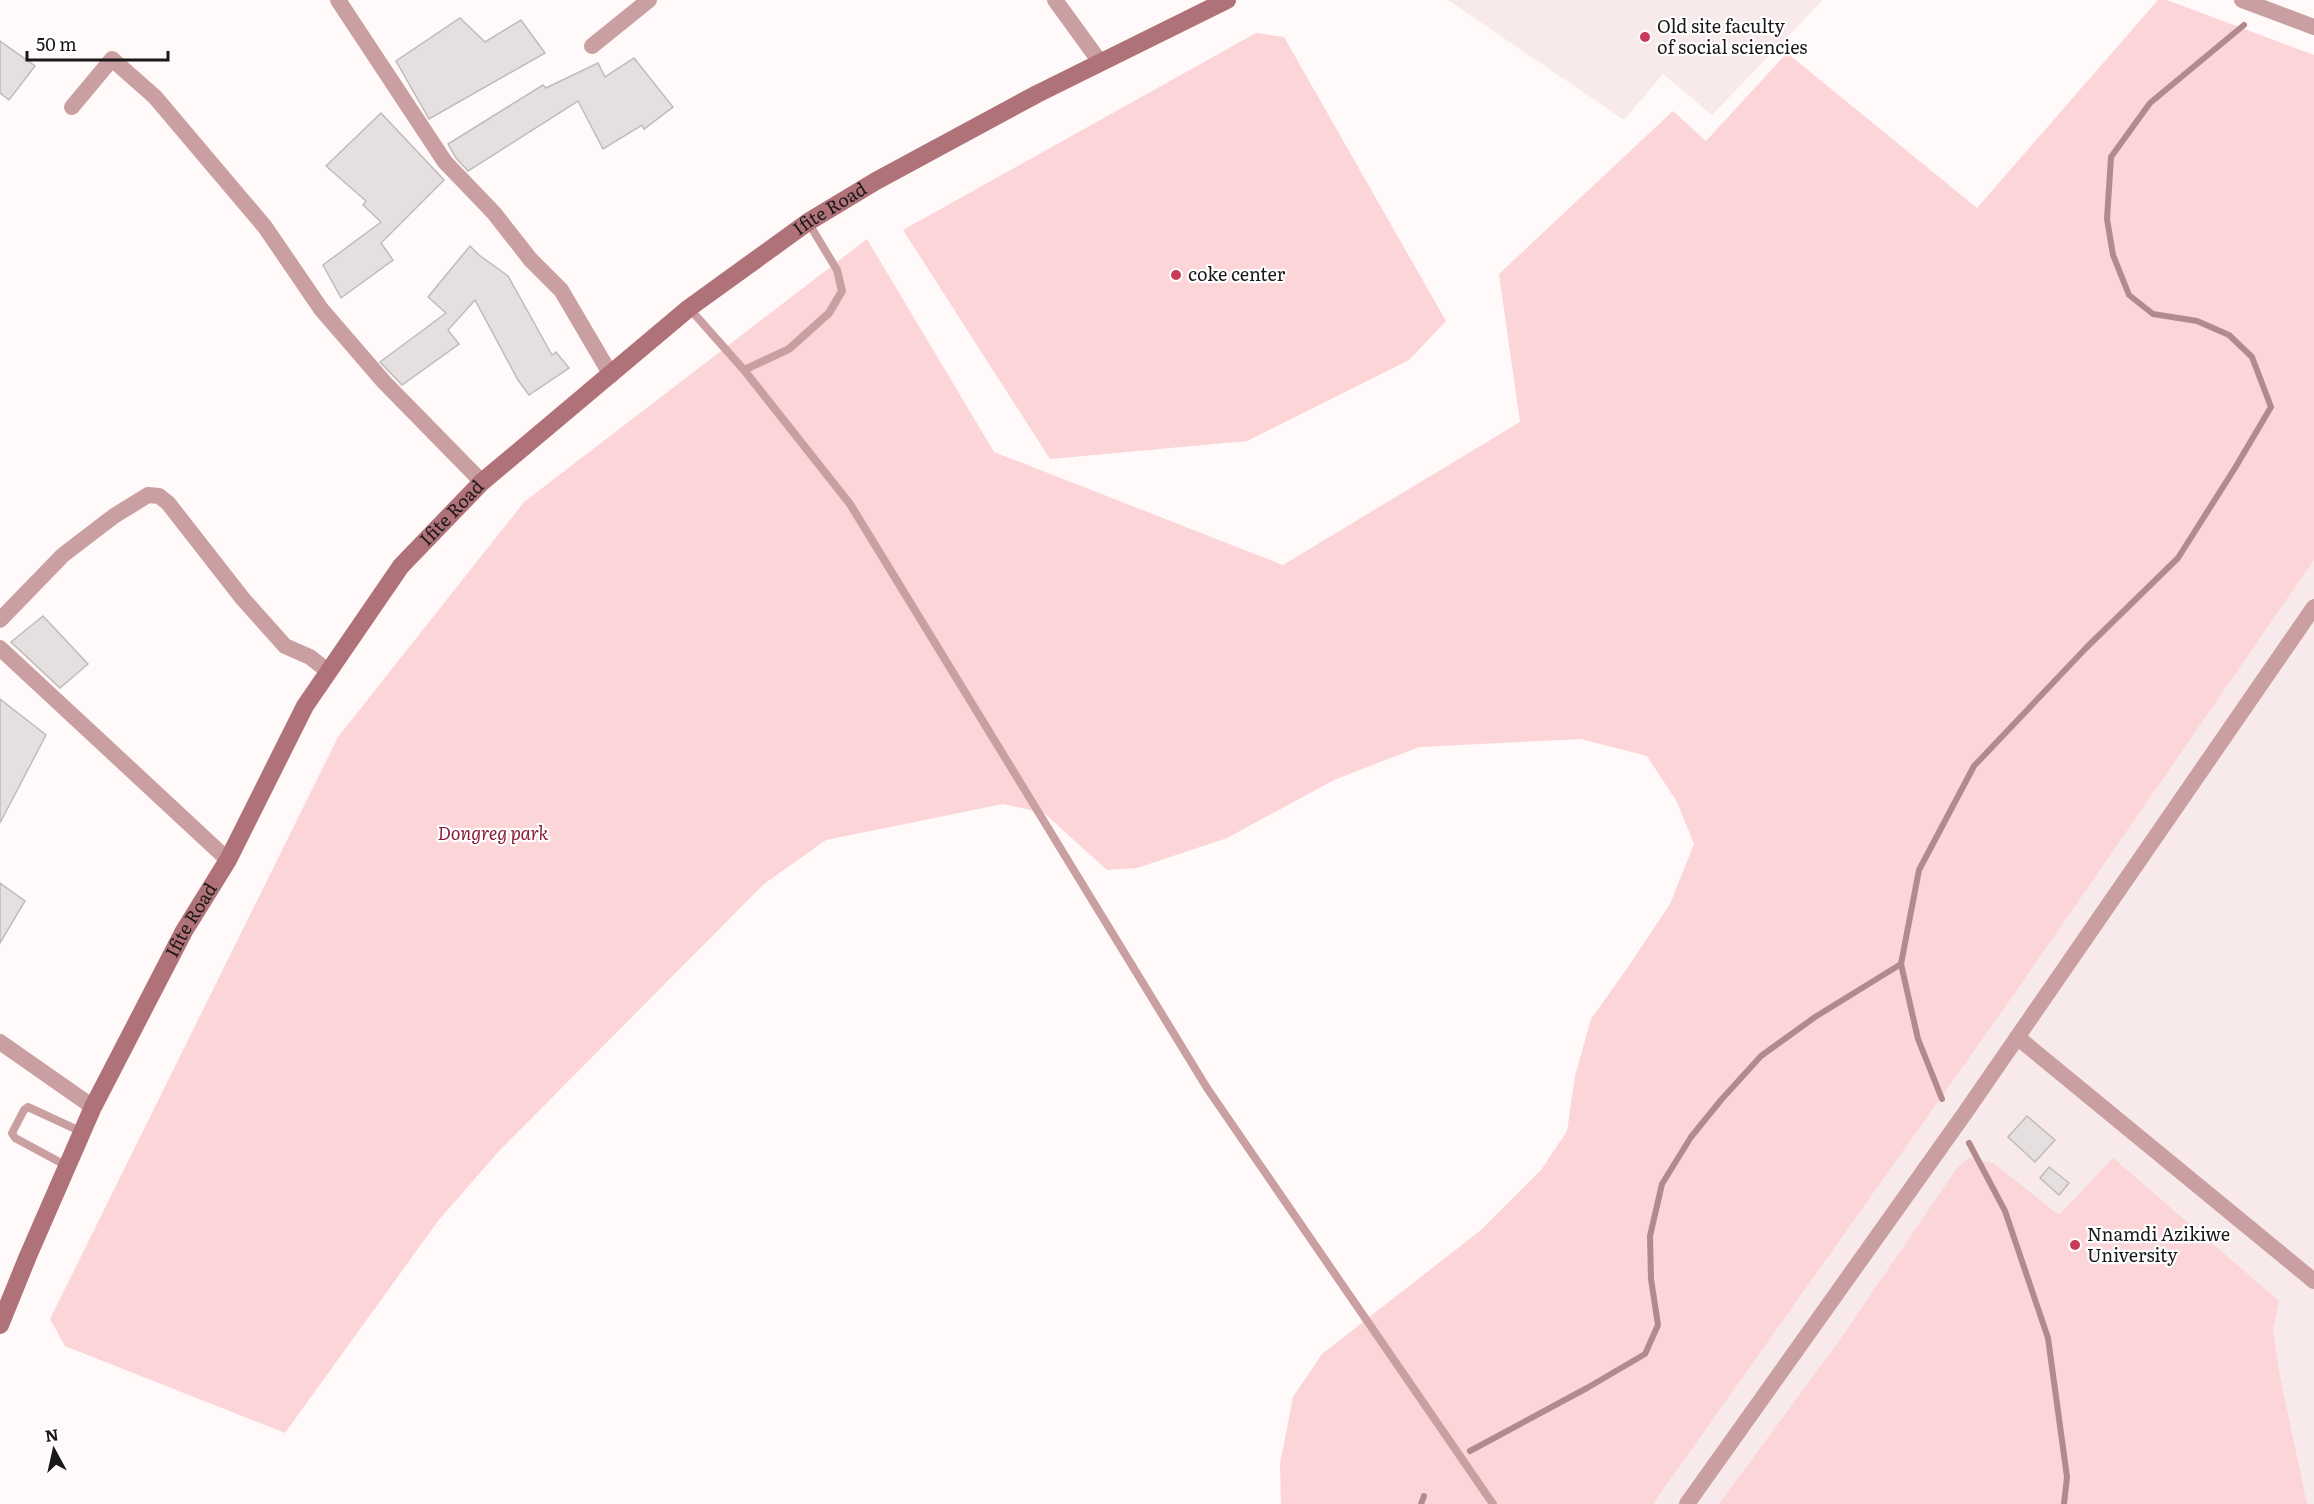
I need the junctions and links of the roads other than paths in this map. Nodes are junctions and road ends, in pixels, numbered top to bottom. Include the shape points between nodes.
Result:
1 (338, 0) edge
2 (649, 0) edge
3 (1054, 0) edge
4 (1227, 0) edge
5 (2242, 0) edge
6 (2314, 27) edge
7 (592, 46) dead end
8 (1100, 62) junction
9 (72, 107) dead end
10 (808, 222) junction
11 (689, 308) junction
12 (744, 370) junction
13 (611, 375) junction
14 (482, 482) junction
15 (2314, 607) edge
16 (0, 620) edge
17 (0, 648) edge
18 (329, 672) junction
19 (228, 860) junction
20 (2018, 1037) junction
21 (0, 1042) edge
22 (93, 1107) junction
23 (82, 1132) junction
24 (67, 1166) junction
25 (2314, 1281) edge
26 (0, 1325) edge
27 (1493, 1504) edge
28 (1687, 1504) edge

1 - 13 street via 445,162 561,290
2 - 7 street
3 - 8 street
4 - 8 street, Ifite Road
5 - 6 street
8 - 10 street, Ifite Road via 876,181
9 - 14 street via 112,59 133,75 265,227 321,309 384,382
10 - 11 street, Ifite Road
10 - 12 lane via 837,270 842,291 829,313 789,349
11 - 12 lane
11 - 13 street, Ifite Road
12 - 27 lane via 850,504 1207,1088
13 - 14 street, Ifite Road
14 - 18 street, Ifite Road via 401,566
15 - 20 street
16 - 18 street via 63,555 148,495 159,496 285,646 310,657
17 - 19 street
18 - 19 street, Ifite Road via 305,706
19 - 22 street, Ifite Road via 184,931
20 - 25 street
20 - 28 street
21 - 22 street
22 - 23 street, Ifite Road
23 - 24 street, Ifite Road
23 - 24 lane via 28,1107 12,1133
24 - 26 street, Ifite Road

